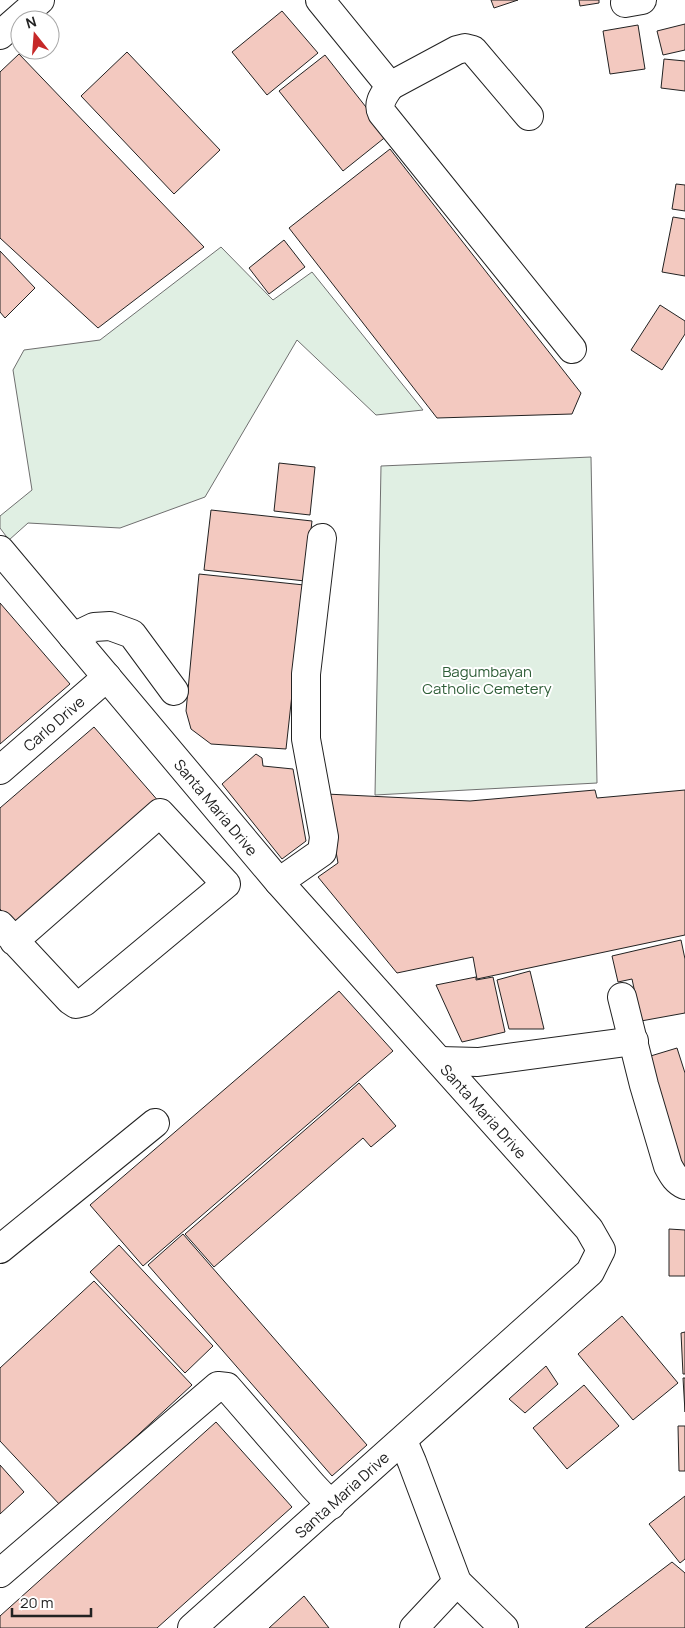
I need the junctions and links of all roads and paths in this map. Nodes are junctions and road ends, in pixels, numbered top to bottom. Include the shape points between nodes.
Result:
1 (40, 0) edge
2 (320, 0) edge
3 (0, 35) edge
4 (390, 86) junction
5 (529, 116) dead end
6 (572, 349) dead end
7 (322, 538) dead end
8 (0, 550) edge
9 (73, 637) junction
10 (107, 677) junction
11 (174, 691) dead end
12 (0, 770) edge
13 (279, 882) junction
14 (7, 933) edge
15 (622, 997) dead end
16 (634, 1041) junction
17 (440, 1061) junction
18 (155, 1123) dead end
19 (685, 1185) edge
20 (0, 1249) edge
21 (402, 1441) junction
22 (331, 1504) junction
23 (0, 1573) edge
24 (457, 1582) junction
25 (502, 1627) edge
26 (192, 1628) edge
27 (414, 1628) edge

1 - 3 street
2 - 4 street
4 - 5 street via 465,48 473,50
4 - 6 street via 380,103 382,113
7 - 13 street via 306,674 306,739 324,837 322,852
8 - 9 street, Santa Maria Drive
9 - 10 street, Santa Maria Drive
9 - 11 street via 94,627 110,626 132,634
10 - 12 street, Carlo Drive
10 - 13 street, Santa Maria Drive
13 - 17 street, Santa Maria Drive
14 - 14 street via 76,1004 84,1002 226,884 160,813
15 - 16 street
16 - 17 street via 478,1062
16 - 19 street via 668,1166 679,1183
17 - 21 street, Santa Maria Drive via 590,1229 601,1250 590,1272
18 - 20 street
21 - 22 street, Santa Maria Drive
21 - 24 street
22 - 23 street via 227,1387 218,1386
22 - 26 street, Santa Maria Drive
24 - 25 street
24 - 27 street

